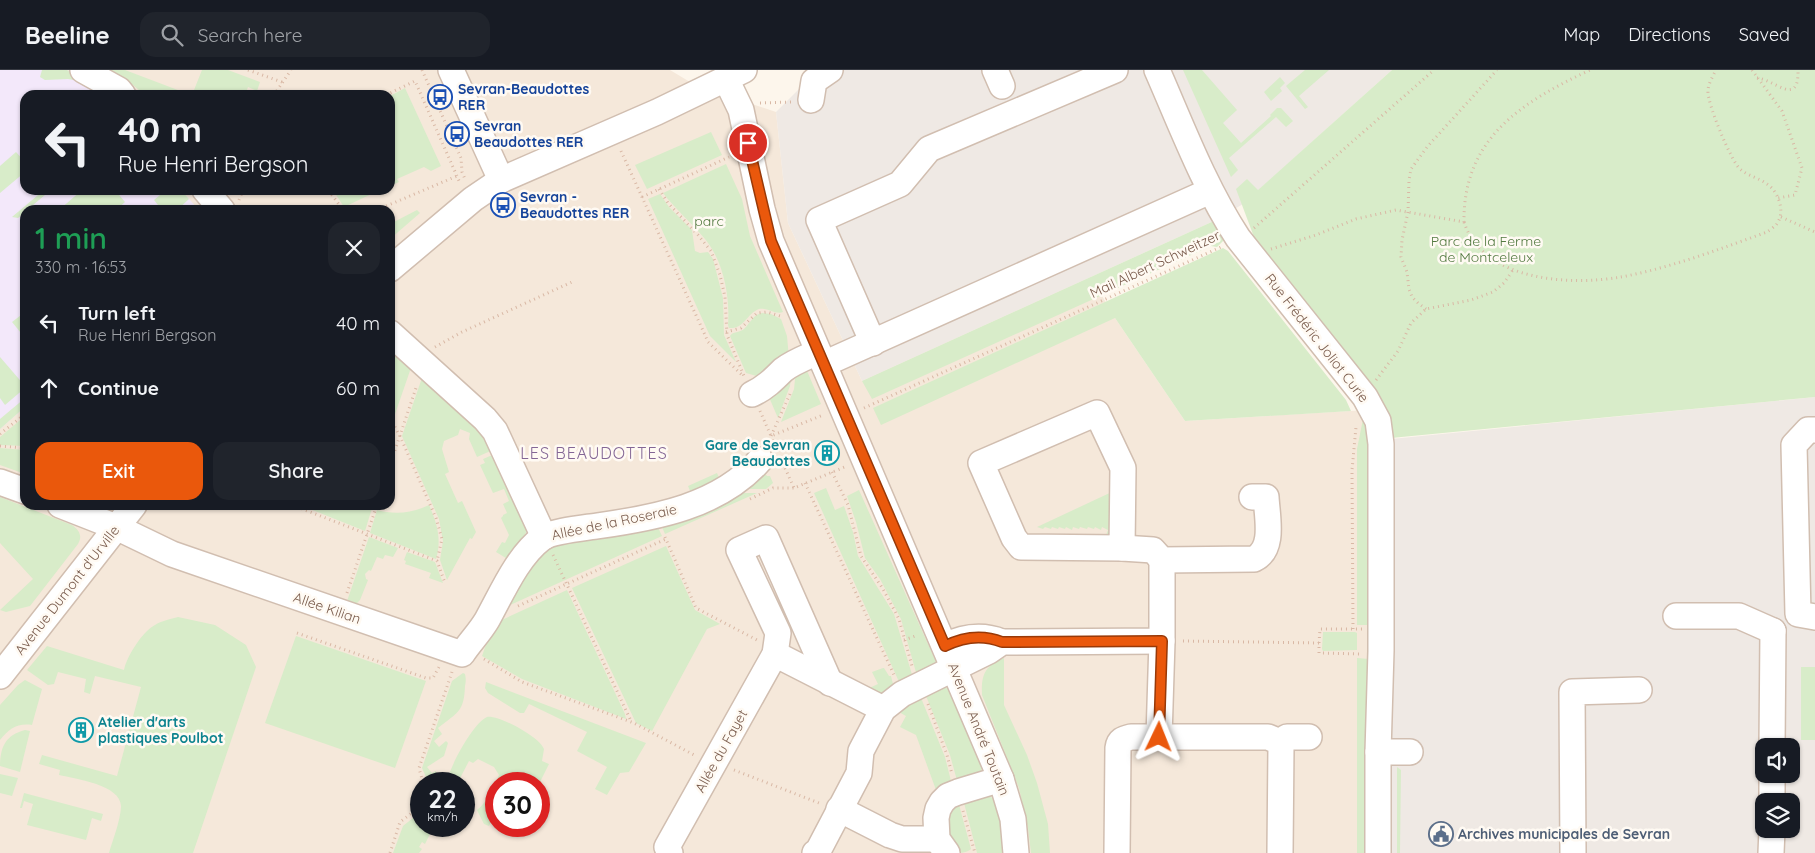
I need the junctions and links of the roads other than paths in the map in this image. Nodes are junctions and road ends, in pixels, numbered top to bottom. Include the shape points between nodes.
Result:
1 (83, 70) edge
2 (451, 70) edge
3 (830, 70) edge
4 (1115, 70) edge
5 (1157, 70) edge
6 (735, 74) edge
7 (119, 90) edge
8 (811, 100) road end
9 (501, 180) junction
10 (1210, 191) junction
11 (209, 195) edge
12 (218, 205) edge
13 (395, 265) edge
14 (395, 338) edge
15 (873, 343) junction
16 (821, 358) junction
17 (752, 394) road end
18 (1815, 430) edge
19 (769, 456) road end
20 (0, 482) edge
21 (20, 489) edge
22 (1267, 497) dead end
23 (73, 510) edge
24 (130, 510) edge
25 (116, 527) junction
26 (544, 537) junction
27 (1122, 548) junction
28 (1162, 560) junction
29 (1676, 616) dead end
30 (1806, 616) edge
31 (1772, 631) junction
32 (1162, 641) junction
33 (775, 654) junction
34 (949, 657) junction
35 (0, 676) edge
36 (830, 683) junction
37 (1639, 690) dead end
38 (883, 709) junction
39 (1159, 737) junction
40 (1309, 737) dead end
41 (1772, 738) edge
42 (1280, 742) junction
43 (1378, 752) junction
44 (1410, 752) dead end
45 (1002, 779) junction
46 (839, 809) junction
47 (1772, 838) edge
48 (942, 846) edge
49 (664, 851) edge
50 (815, 853) edge
51 (1016, 853) edge
52 (1117, 853) edge
53 (1280, 853) edge
54 (1378, 853) edge
55 (1573, 853) edge
56 (1771, 853) edge

1 - 7 street
2 - 9 street
3 - 8 street via 814,81
4 - 15 street via 929,149 900,184 819,220
5 - 10 street, Rue Frédéric Joliot Curie
6 - 9 street
6 - 16 street, Avenue André Toutain via 740,110 771,241
9 - 13 street via 473,199
10 - 15 street
10 - 43 street, Rue Frédéric Joliot Curie via 1250,234 1378,420 1381,444
11 - 12 street
14 - 26 street via 495,431
15 - 16 street
16 - 17 street via 791,365
16 - 34 street, Avenue André Toutain via 837,414
18 - 30 street via 1808,430 1794,445
19 - 26 street, Allée de la Roseraie via 726,489 679,510
20 - 21 street
22 - 28 street via 1268,544 1261,556 1254,559
23 - 25 street, Allée Kilian
24 - 25 street, Avenue Dumont d'Urville
25 - 26 street, Allée Kilian via 172,554 454,651 486,621 508,580 532,547
25 - 35 street, Avenue Dumont d'Urville
27 - 27 street via 1021,546 1014,538 981,464 1098,414 1123,468
27 - 28 street via 1153,550
28 - 32 street
29 - 31 street via 1739,616
30 - 31 street
31 - 41 street
32 - 34 street via 1002,642 991,637 962,638
32 - 39 street
33 - 36 street
33 - 36 street via 778,633 738,550 766,538
33 - 49 street, Allée du Fayet
34 - 38 street
34 - 45 street, Avenue André Toutain
36 - 38 street
37 - 55 street via 1572,692
38 - 46 street via 861,751 859,773
39 - 42 street via 1268,737
39 - 52 street via 1131,737 1119,743
40 - 42 street via 1287,737
42 - 53 street
43 - 44 street
43 - 54 street, Rue Frédéric Joliot Curie
45 - 48 street via 958,792 942,802 938,809
45 - 51 street, Avenue André Toutain
46 - 48 street via 890,835
46 - 50 street
47 - 56 street

